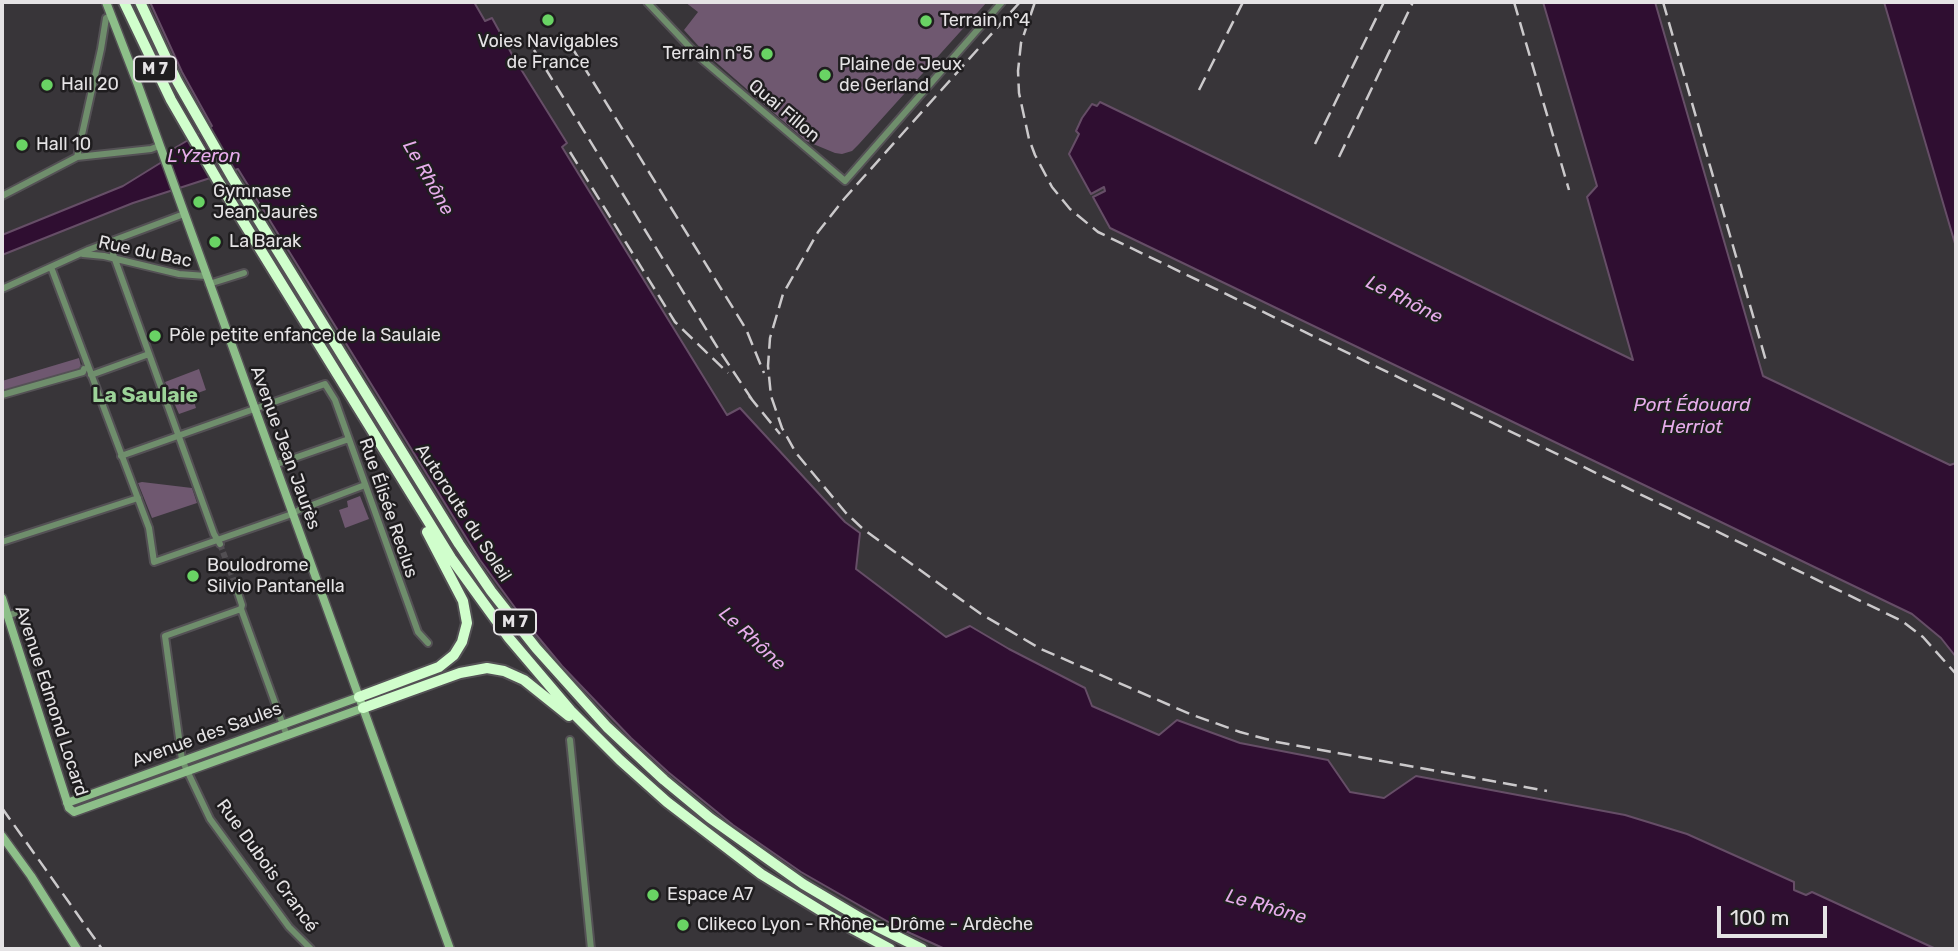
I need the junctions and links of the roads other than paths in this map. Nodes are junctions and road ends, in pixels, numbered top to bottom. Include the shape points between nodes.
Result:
1 (106, 2) edge
2 (124, 2) edge
3 (140, 2) edge
4 (647, 2) edge
5 (1002, 2) edge
6 (111, 16) junction
7 (159, 146) junction
8 (77, 157) junction
9 (2, 196) edge
10 (184, 214) junction
11 (114, 241) junction
12 (78, 254) junction
13 (115, 259) junction
14 (51, 267) junction
15 (244, 273) dead end
16 (208, 280) junction
17 (2, 289) edge
18 (149, 354) junction
19 (84, 369) dead end
20 (91, 375) junction
21 (2, 395) edge
22 (254, 408) junction
23 (179, 435) junction
24 (349, 439) junction
25 (121, 456) junction
26 (274, 463) junction
27 (396, 470) junction
28 (365, 485) junction
29 (138, 498) junction
30 (292, 514) junction
31 (2, 542) edge
32 (218, 542) junction
33 (235, 584) tunnel mouth
34 (2, 598) edge
35 (241, 609) junction
36 (22, 611) dead end
37 (7, 616) junction
38 (428, 643) dead end
39 (361, 703) junction
40 (283, 724) junction
41 (288, 736) junction
42 (570, 740) dead end
43 (182, 760) junction
44 (620, 760) junction
45 (189, 772) junction
46 (70, 808) junction
47 (2, 836) edge
48 (77, 949) edge
49 (311, 949) edge
50 (450, 949) edge
51 (591, 949) edge
52 (890, 949) edge
53 (922, 949) edge

1 - 6 main road, Avenue Jean Jaurès
2 - 27 highway, Autoroute du Soleil / M 7 via 189,134
3 - 53 highway, Autoroute du Soleil / M 7 via 166,60 232,177 459,544 520,629 571,689 650,767 732,835 812,889
4 - 5 street, Quai Fillon via 699,57 845,181
6 - 7 main road, Avenue Jean Jaurès
6 - 8 street via 106,18
7 - 8 street
7 - 10 main road, Avenue Jean Jaurès
8 - 9 street
10 - 11 street
10 - 16 main road, Avenue Jean Jaurès
11 - 12 street
11 - 13 street via 111,251
12 - 13 street, Rue du Bac
12 - 14 street
13 - 16 street, Rue du Bac
13 - 18 street
14 - 17 street
14 - 20 street
15 - 16 street, Rue du Bac
16 - 22 main road, Avenue Jean Jaurès
18 - 20 street
18 - 23 street
19 - 21 street
20 - 25 street
22 - 23 street
22 - 24 street, Rue Élisée Reclus via 322,384 335,400
22 - 26 main road, Avenue Jean Jaurès
23 - 25 street
23 - 32 street
24 - 26 street
24 - 28 street, Rue Élisée Reclus
25 - 29 street
26 - 30 main road, Avenue Jean Jaurès
27 - 39 highway via 463,601 466,628 457,651 445,664
27 - 44 highway, Autoroute du Soleil / M 7 via 488,610 552,690
28 - 30 street
28 - 38 street, Rue Élisée Reclus via 418,632
29 - 31 street
29 - 32 street via 154,562
30 - 32 street
30 - 39 main road, Avenue Jean Jaurès
33 - 35 street
34 - 37 main road, Avenue Edmond Locard
35 - 40 street
35 - 43 street, Rue Dubois Crancé via 164,636
36 - 37 street
37 - 46 main road, Avenue Edmond Locard
39 - 40 main road, Avenue des Saules
39 - 41 main road, Avenue des Saules
39 - 44 highway via 466,671 496,669 529,683
39 - 50 main road, Avenue Jean Jaurès
40 - 41 street
40 - 43 main road, Avenue des Saules
41 - 45 main road, Avenue des Saules
42 - 51 street
43 - 45 street, Rue Dubois Crancé
43 - 46 main road, Avenue des Saules
44 - 52 highway, Autoroute du Soleil / M 7 via 761,874
45 - 46 main road, Avenue des Saules
45 - 49 street, Rue Dubois Crancé via 210,819 289,927
47 - 48 main road

